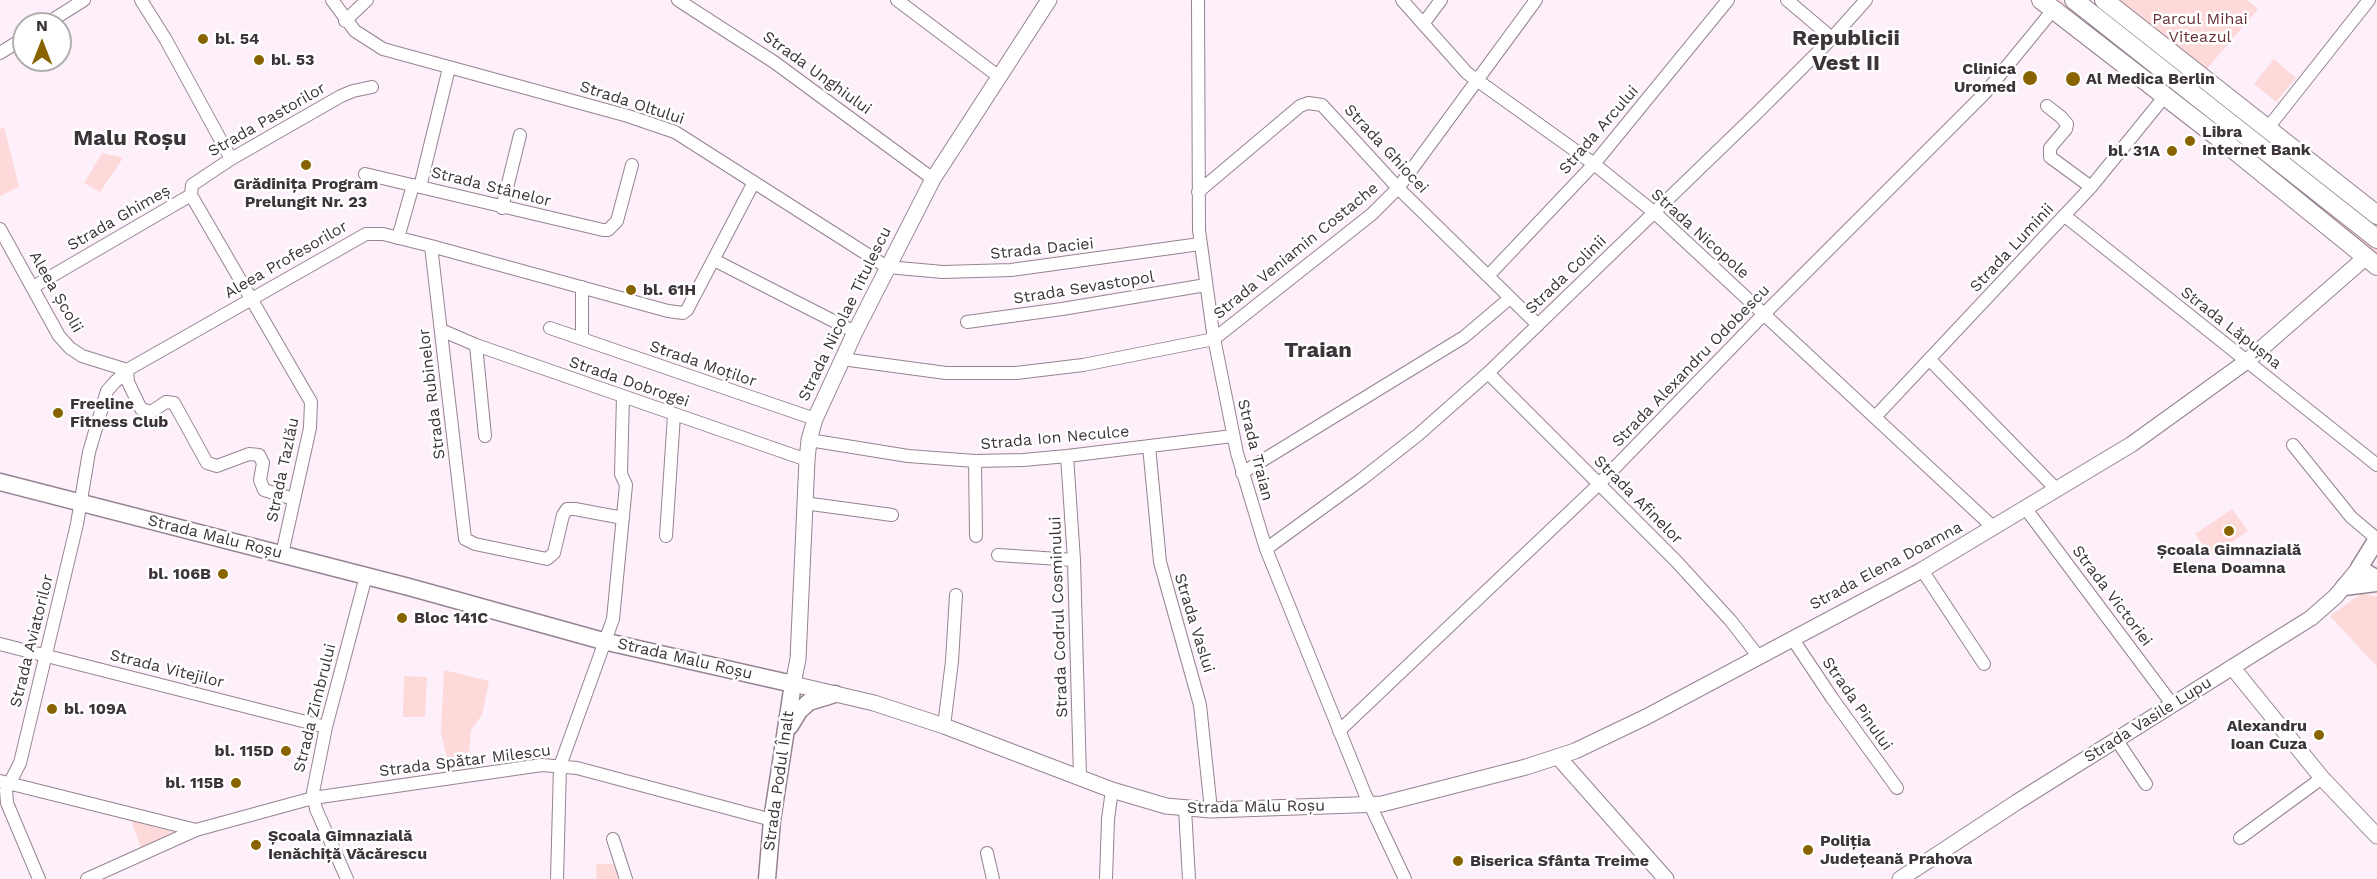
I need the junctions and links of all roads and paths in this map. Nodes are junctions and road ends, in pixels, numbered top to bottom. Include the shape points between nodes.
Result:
1 (84, 0) edge
2 (141, 0) edge
3 (332, 0) edge
4 (367, 0) edge
5 (678, 0) edge
6 (897, 0) edge
7 (1049, 0) edge
8 (1198, 0) edge
9 (1402, 0) edge
10 (1441, 0) edge
11 (1536, 0) edge
12 (1728, 0) edge
13 (1787, 0) edge
14 (1866, 0) edge
15 (2074, 0) edge
16 (2104, 0) edge
17 (2369, 0) edge
18 (2047, 5) edge
19 (65, 12) edge
20 (345, 21) junction
21 (1423, 24) junction
22 (1832, 38) junction
23 (450, 68) junction
24 (998, 76) junction
25 (1477, 81) junction
26 (372, 87) dead end
27 (2165, 96) junction
28 (2047, 106) dead end
29 (2267, 129) junction
30 (520, 135) dead end
31 (231, 159) junction
32 (1594, 164) junction
33 (632, 165) dead end
34 (365, 174) dead end
35 (933, 179) junction
36 (754, 182) junction
37 (416, 186) junction
38 (2091, 187) junction
39 (1398, 188) junction
40 (1198, 192) junction
41 (191, 195) junction
42 (502, 208) junction
43 (1655, 213) junction
44 (2377, 215) edge
45 (2065, 216) junction
46 (0, 229) edge
47 (398, 238) junction
48 (2377, 239) edge
49 (1200, 244) junction
50 (431, 246) junction
51 (714, 260) junction
52 (2372, 261) edge
53 (887, 267) junction
54 (1488, 276) junction
55 (1206, 285) junction
56 (33, 287) junction
57 (582, 287) junction
58 (253, 298) junction
59 (1510, 298) junction
60 (1763, 315) junction
61 (967, 322) dead end
62 (1538, 325) junction
63 (550, 328) dead end
64 (441, 330) junction
65 (855, 332) junction
66 (582, 339) junction
67 (1214, 339) junction
68 (476, 345) junction
69 (842, 359) junction
70 (1929, 360) junction
71 (2247, 361) junction
72 (127, 370) junction
73 (1488, 373) junction
74 (623, 397) junction
75 (674, 415) junction
76 (1875, 417) junction
77 (814, 418) junction
78 (485, 436) dead end
79 (1233, 436) junction
80 (809, 440) junction
81 (2293, 444) dead end
82 (1149, 446) junction
83 (1067, 456) junction
84 (807, 460) junction
85 (975, 461) junction
86 (2377, 465) edge
87 (1242, 473) junction
88 (0, 482) edge
89 (1598, 485) junction
90 (2057, 490) junction
91 (294, 499) junction
92 (80, 503) junction
93 (804, 503) junction
94 (2026, 509) junction
95 (892, 515) dead end
96 (623, 518) junction
97 (1994, 528) junction
98 (666, 536) dead end
99 (976, 536) dead end
100 (2376, 542) edge
101 (1266, 549) junction
102 (282, 554) junction
103 (998, 555) dead end
104 (1074, 560) junction
105 (2377, 564) edge
106 (2359, 568) junction
107 (1922, 570) junction
108 (366, 576) junction
109 (2377, 581) edge
110 (2344, 587) junction
111 (956, 595) dead end
112 (1792, 638) junction
113 (603, 641) junction
114 (0, 644) edge
115 (46, 656) junction
116 (1758, 656) junction
117 (1984, 664) dead end
118 (2232, 667) junction
119 (794, 684) junction
120 (835, 693) junction
121 (2172, 704) junction
122 (944, 726) junction
123 (326, 727) junction
124 (1339, 731) junction
125 (786, 735) junction
126 (2116, 739) junction
127 (1559, 758) junction
128 (560, 766) junction
129 (1080, 777) junction
130 (2322, 778) junction
131 (4, 782) edge
132 (2146, 784) dead end
133 (1897, 788) dead end
134 (1112, 790) junction
135 (314, 798) junction
136 (1370, 805) junction
137 (1185, 809) junction
138 (1211, 810) junction
139 (772, 820) junction
140 (196, 830) junction
141 (2377, 836) edge
142 (613, 838) dead end
143 (2240, 838) dead end
144 (987, 853) dead end
145 (1664, 878) edge
146 (39, 879) edge
147 (87, 879) edge
148 (347, 879) edge
149 (557, 879) edge
150 (626, 879) edge
151 (767, 879) edge
152 (993, 879) edge
153 (1106, 879) edge
154 (1189, 879) edge
155 (1405, 879) edge
156 (1900, 879) edge

1 - 19 street
2 - 31 street
3 - 20 street, Strada Oltului
4 - 20 street
5 - 35 street, Strada Unghiului via 774,62
6 - 24 street
7 - 24 street, Strada Nicolae Titulescu
8 - 40 street, Strada Traian
9 - 21 street, Strada Nicopole
10 - 21 street
11 - 25 street, Strada Veniamin Costache
12 - 32 street, Strada Arcului
13 - 22 street
14 - 22 street, Strada Colinii
15 - 48 main road
16 - 29 main road
17 - 29 street
18 - 27 main road
18 - 60 street, Strada Alexandru Odobescu via 1985,93
20 - 23 street, Strada Oltului via 367,41 383,49
21 - 25 street, Strada Nicopole
22 - 43 street, Strada Colinii
23 - 36 street, Strada Oltului via 659,125 690,140
23 - 37 street
24 - 35 street, Strada Nicolae Titulescu
25 - 32 street, Strada Nicopole
25 - 39 street, Strada Veniamin Costache
26 - 31 street, Strada Pastorilor via 340,96
27 - 38 street, Strada Luminii
27 - 52 main road
28 - 38 street via 2067,124 2050,148 2050,157
29 - 44 main road
30 - 42 street
31 - 41 street, Strada Pastorilor via 192,185
32 - 43 street, Strada Nicopole
32 - 54 street, Strada Arcului
33 - 42 street, Strada Stânelor via 617,220 608,230
34 - 37 street, Strada Stânelor
35 - 53 street, Strada Nicolae Titulescu
36 - 51 street
36 - 53 street, Strada Oltului
37 - 42 street, Strada Stânelor
37 - 47 street
38 - 45 street, Strada Luminii
39 - 40 street, Strada Ghiocei via 1322,105 1308,103
39 - 54 street, Strada Ghiocei
39 - 67 street, Strada Veniamin Costache via 1372,214
40 - 49 street, Strada Traian
41 - 56 street, Strada Ghimeș
41 - 58 street, Strada Tazlău
43 - 60 street, Strada Nicopole
43 - 62 street, Strada Colinii
45 - 70 street, Strada Luminii
45 - 71 street, Strada Lăpușna
46 - 56 street, Aleea Școlii
47 - 50 street, Aleea Profesorilor
47 - 58 street, Aleea Profesorilor via 366,234
49 - 53 street, Strada Daciei via 1011,270 943,272
49 - 55 street, Strada Traian
50 - 57 street, Aleea Profesorilor
50 - 64 street, Strada Rubinelor
51 - 57 street, Aleea Profesorilor via 682,313
51 - 65 street
52 - 71 street, Strada Elena Doamna
53 - 65 street, Strada Nicolae Titulescu
54 - 59 street, Strada Ghiocei
55 - 61 street, Strada Sevastopol
55 - 67 street, Strada Traian
56 - 72 street, Aleea Școlii via 59,336 70,348 82,356
57 - 66 street
58 - 72 street, Aleea Profesorilor
58 - 91 street, Strada Tazlău via 311,402 310,428
59 - 62 street, Strada Ghiocei
59 - 87 street via 1464,337
60 - 76 street, Strada Nicopole
60 - 89 street, Strada Alexandru Odobescu
62 - 73 street, Strada Colinii
63 - 66 street, Strada Moților
64 - 68 street, Strada Dobrogei
64 - 96 street, Strada Rubinelor via 465,539 548,559 554,553 567,509
65 - 69 street, Strada Nicolae Titulescu
66 - 77 street, Strada Moților
67 - 69 street, Strada Veniamin Costache via 1083,365 1016,373 946,373
67 - 79 street, Strada Traian
68 - 74 street, Strada Dobrogei
68 - 78 street
69 - 77 street, Strada Nicolae Titulescu
70 - 76 street, Strada Luminii
70 - 90 street
71 - 86 street, Strada Lăpușna
71 - 90 street, Strada Elena Doamna via 2132,444
72 - 91 street via 128,382 141,409 152,412 166,402 174,403 207,463 217,466 249,454 259,455 264,490
72 - 92 street, Aleea Profesorilor via 107,391 87,461
73 - 89 street, Strada Afinelor
73 - 101 street, Strada Colinii via 1419,434
74 - 75 street, Strada Dobrogei
74 - 96 street
75 - 84 street, Strada Dobrogei
75 - 98 street
76 - 97 street, Strada Nicopole
77 - 80 street, Strada Nicolae Titulescu
79 - 82 street, Strada Ion Neculce
79 - 87 street, Strada Traian
80 - 84 street, Strada Nicolae Titulescu
80 - 85 street, Strada Ion Neculce via 908,456
81 - 100 street
82 - 83 street, Strada Ion Neculce
82 - 138 street, Strada Vaslui via 1160,562 1200,705
83 - 85 street, Strada Ion Neculce
83 - 104 street, Strada Codrul Cosminului
84 - 93 street, Strada Nicolae Titulescu
85 - 99 street
87 - 101 street, Strada Traian
88 - 92 main road, Strada Malu Roșu
89 - 116 street, Strada Afinelor via 1683,569
89 - 124 street, Strada Alexandru Odobescu
90 - 94 street, Strada Elena Doamna
91 - 102 street, Strada Tazlău
92 - 102 main road, Strada Malu Roșu
92 - 115 street, Strada Aviatorilor
93 - 95 street
93 - 119 street, Strada Nicolae Titulescu
94 - 97 street, Strada Elena Doamna
94 - 121 street, Strada Victoriei
96 - 113 street via 613,619
97 - 107 street, Strada Elena Doamna
100 - 105 main road
100 - 106 main road, Strada Vasile Lupu
101 - 124 street, Strada Traian
102 - 108 main road, Strada Malu Roșu
103 - 104 street
104 - 129 street, Strada Codrul Cosminului
106 - 109 main road
106 - 110 street, Strada Vasile Lupu
107 - 112 street, Strada Elena Doamna
107 - 117 street
108 - 113 main road, Strada Malu Roșu
108 - 123 street, Strada Zimbrului
109 - 110 main road
110 - 118 street, Strada Vasile Lupu via 2311,618
111 - 122 street
112 - 116 street, Strada Elena Doamna
112 - 133 street, Strada Pinului
113 - 119 main road, Strada Malu Roșu
113 - 128 street
114 - 115 street, Strada Vitejilor
115 - 123 street, Strada Vitejilor
115 - 131 street, Strada Aviatorilor via 20,763
116 - 127 street, Strada Elena Doamna via 1646,717
118 - 121 street, Strada Vasile Lupu
118 - 130 street
119 - 120 street, Strada Malu Roșu
119 - 125 main road, Strada Podul Înalt
120 - 122 street, Strada Malu Roșu
120 - 125 main road via 808,702 793,718
121 - 126 street, Strada Vasile Lupu
122 - 129 street, Strada Malu Roșu
123 - 135 street, Strada Zimbrului
124 - 136 street, Strada Traian
125 - 139 main road, Strada Podul Înalt
126 - 132 street
126 - 156 street, Strada Vasile Lupu
127 - 136 street, Strada Elena Doamna
127 - 145 street
128 - 135 street, Strada Spătar Milescu via 542,765
128 - 139 street, Strada Spătar Milescu
128 - 149 street
129 - 134 street, Strada Malu Roșu
130 - 141 street
130 - 143 street
131 - 140 street, Strada Spătar Milescu
131 - 146 street via 6,802
134 - 137 street, Strada Malu Roșu
134 - 153 street
135 - 140 street, Strada Spătar Milescu
135 - 148 street, Strada Zimbrului
136 - 138 street, Strada Malu Roșu
136 - 155 street, Strada Traian
137 - 138 street, Strada Malu Roșu
137 - 154 street
139 - 151 main road, Strada Podul Înalt
140 - 147 street, Strada Spătar Milescu
142 - 150 street
144 - 152 street

